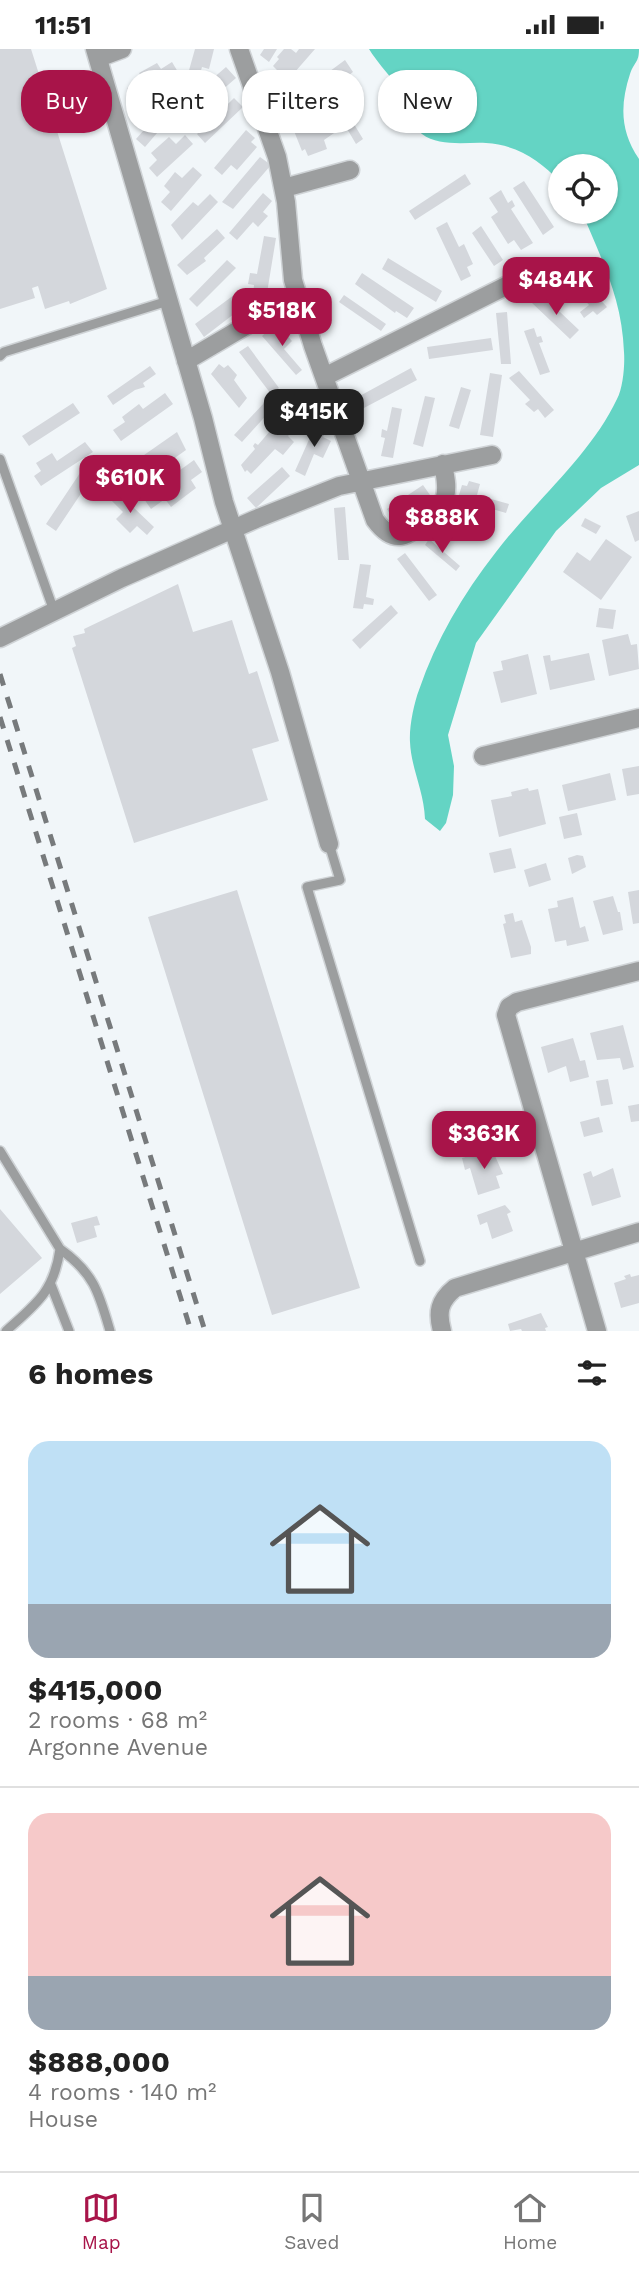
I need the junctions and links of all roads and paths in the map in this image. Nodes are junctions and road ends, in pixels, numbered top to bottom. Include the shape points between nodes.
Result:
1 (122, 49) edge
2 (239, 49) edge
3 (96, 53) edge
4 (350, 170) dead end
5 (284, 188) junction
6 (508, 285) dead end
7 (298, 295) junction
8 (168, 301) junction
9 (0, 356) edge
10 (186, 361) junction
11 (324, 377) junction
12 (492, 455) dead end
13 (0, 459) edge
14 (443, 464) junction
15 (361, 481) junction
16 (233, 529) junction
17 (54, 611) junction
18 (0, 638) edge
19 (639, 717) edge
20 (483, 756) dead end
21 (329, 844) joint
22 (639, 971) edge
23 (0, 1151) edge
24 (639, 1232) edge
25 (60, 1249) junction
26 (573, 1251) junction
27 (420, 1261) dead end
28 (51, 1285) junction
29 (6, 1331) edge
30 (69, 1331) edge
31 (110, 1331) edge
32 (442, 1331) edge
33 (597, 1331) edge

1 - 3 street
2 - 5 street
3 - 8 street
4 - 5 street
5 - 7 street via 288,247
6 - 11 street
7 - 10 street
7 - 11 street
8 - 9 lane
8 - 10 street
10 - 16 street
11 - 15 street
12 - 14 street
13 - 17 lane
14 - 15 street
14 - 15 street via 444,499 405,536 382,530
15 - 16 street
16 - 17 street
16 - 21 street
17 - 18 street
19 - 20 street
21 - 27 lane via 340,880 307,887
22 - 26 street via 517,1002 506,1015
23 - 25 lane
24 - 26 street
25 - 28 lane
25 - 31 lane via 79,1263 97,1286
26 - 32 street via 455,1288 440,1306
26 - 33 street
28 - 29 lane
28 - 30 lane

